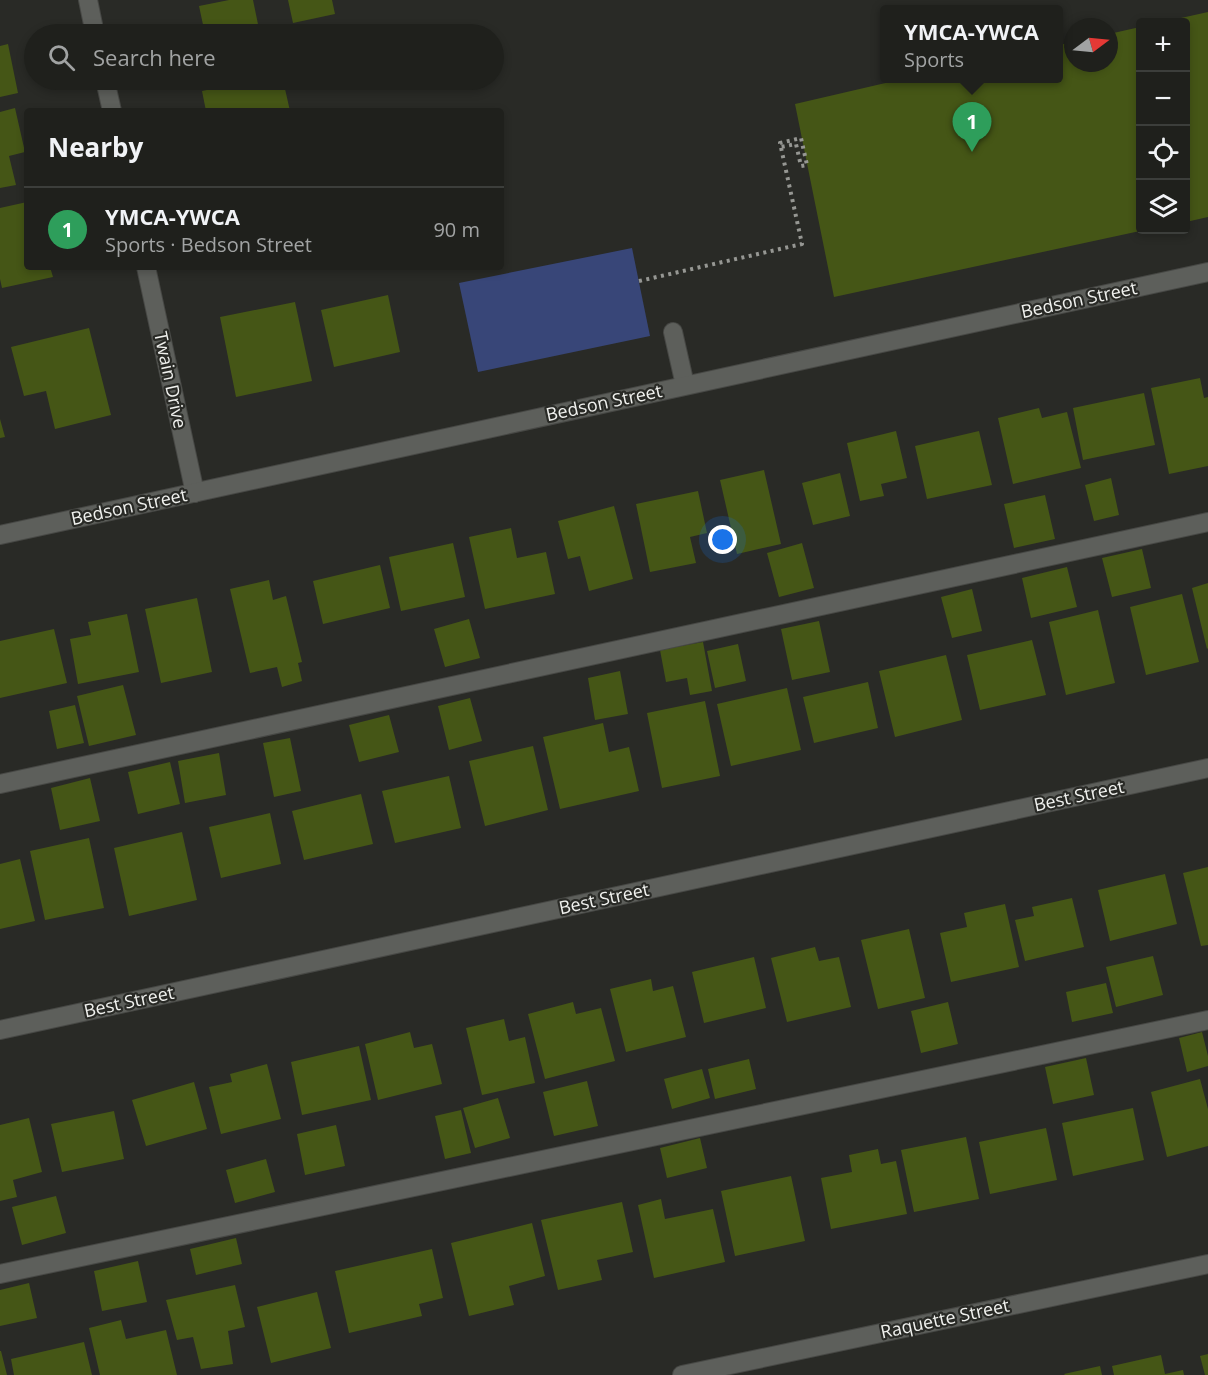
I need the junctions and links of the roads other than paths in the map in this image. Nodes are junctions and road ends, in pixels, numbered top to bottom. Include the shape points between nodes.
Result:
1 (88, 0) edge
2 (93, 24) edge
3 (107, 90) edge
4 (111, 108) edge
5 (147, 270) edge
6 (1208, 272) edge
7 (673, 332) dead end
8 (685, 386) junction
9 (195, 493) junction
10 (1208, 522) edge
11 (0, 535) edge
12 (1208, 768) edge
13 (0, 784) edge
14 (1208, 1020) edge
15 (0, 1030) edge
16 (1208, 1264) edge
17 (0, 1274) edge
18 (682, 1375) edge

1 - 2 street
3 - 4 street
5 - 9 street, Twain Drive
6 - 8 street, Bedson Street
7 - 8 street
8 - 9 street, Bedson Street
9 - 11 street, Bedson Street
10 - 13 street
12 - 15 street, Best Street
14 - 17 street
16 - 18 street, Raquette Street

